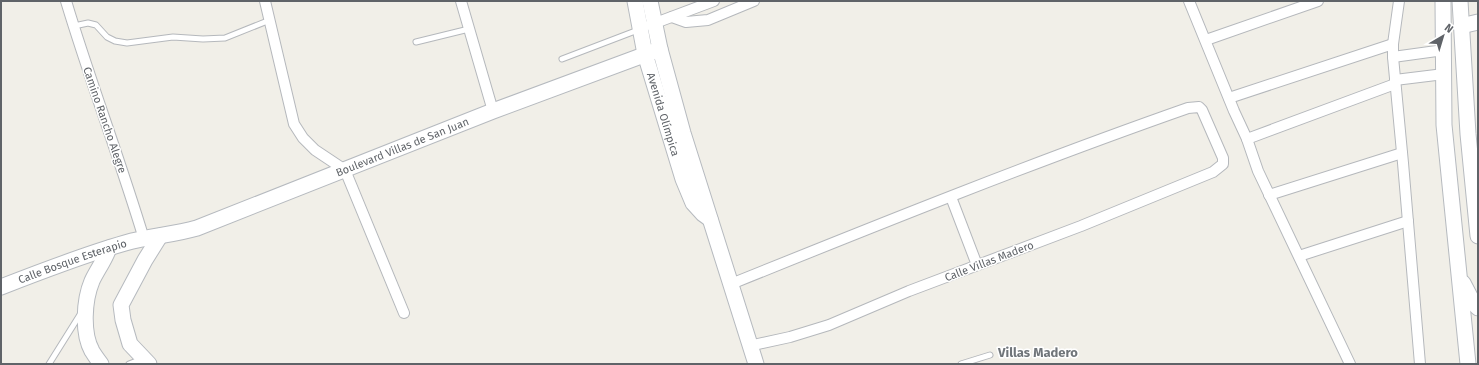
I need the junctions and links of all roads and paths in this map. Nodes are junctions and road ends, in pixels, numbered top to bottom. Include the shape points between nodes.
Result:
1 (66, 1) edge
2 (265, 1) edge
3 (461, 1) edge
4 (635, 1) edge
5 (650, 1) edge
6 (714, 1) edge
7 (754, 1) edge
8 (1189, 1) edge
9 (1318, 1) edge
10 (1399, 1) edge
11 (1443, 1) edge
12 (1460, 1) edge
13 (672, 17) junction
14 (270, 20) junction
15 (1478, 22) edge
16 (74, 26) junction
17 (647, 26) junction
18 (1461, 26) junction
19 (469, 29) junction
20 (1206, 40) junction
21 (416, 42) dead end
22 (1393, 44) junction
23 (660, 49) junction
24 (1444, 50) junction
25 (645, 54) junction
26 (1393, 58) junction
27 (562, 60) dead end
28 (1444, 74) junction
29 (1395, 82) junction
30 (1229, 98) junction
31 (493, 111) junction
32 (1247, 138) junction
33 (1402, 153) junction
34 (345, 170) junction
35 (1269, 195) junction
36 (951, 197) junction
37 (710, 219) junction
38 (1408, 221) junction
39 (160, 236) junction
40 (1478, 236) edge
41 (144, 238) junction
42 (109, 248) junction
43 (1298, 256) junction
44 (977, 265) junction
45 (1459, 275) junction
46 (731, 284) junction
47 (1, 287) edge
48 (85, 307) junction
49 (1478, 308) edge
50 (404, 313) dead end
51 (749, 346) junction
52 (990, 355) dead end
53 (146, 361) edge
54 (1417, 363) edge
55 (49, 364) edge
56 (101, 364) edge
57 (129, 364) edge
58 (756, 364) edge
59 (961, 364) edge
60 (1350, 364) edge
61 (1468, 364) edge

1 - 16 street, Camino Rancho Alegre
2 - 14 street
3 - 19 street
4 - 17 street, Avenida Olímpica
5 - 17 street, Avenida Olímpica
6 - 13 street
7 - 13 street via 708,20 686,22
8 - 20 street
9 - 20 street
10 - 22 street
11 - 24 street
12 - 18 street
13 - 17 street
14 - 16 lane via 224,38 174,37 127,43 107,37 96,25 88,23
14 - 34 street via 294,124 315,150
15 - 18 street
16 - 41 street, Camino Rancho Alegre
17 - 23 street, Avenida Olímpica
17 - 25 street, Avenida Olímpica
17 - 27 lane
18 - 40 street
19 - 21 lane
19 - 31 street
20 - 30 street
22 - 26 street
22 - 30 street
23 - 25 street, Boulevard Villas de San Juan
23 - 37 street, Avenida Olímpica
24 - 26 street
24 - 28 street
25 - 31 street, Boulevard Villas de San Juan
25 - 37 street, Avenida Olímpica via 689,194 698,209
26 - 29 street
28 - 29 street
28 - 45 street via 1444,125
29 - 32 street
29 - 33 street
30 - 32 street
31 - 34 street, Boulevard Villas de San Juan
32 - 35 street
33 - 35 street
33 - 38 street
34 - 39 street, Boulevard Villas de San Juan via 197,228
34 - 50 street
35 - 43 street
36 - 44 street
36 - 44 street, Calle Villas Madero via 1115,133 1194,106 1206,117 1221,151 1223,164 1213,172
36 - 46 street
37 - 46 street, Avenida Olímpica
38 - 43 street
38 - 54 street
39 - 41 street, Boulevard Villas de San Juan
39 - 53 street via 121,305 130,344
41 - 42 street, Calle Bosque Esterapio
42 - 47 street, Calle Bosque Esterapio
42 - 48 street via 92,282
43 - 60 street
44 - 51 street, Calle Villas Madero via 829,325
45 - 49 street
45 - 61 street
46 - 51 street, Avenida Olímpica
48 - 55 lane
48 - 56 street via 86,331 92,350
51 - 58 street, Avenida Olímpica
52 - 59 lane
53 - 57 lane

